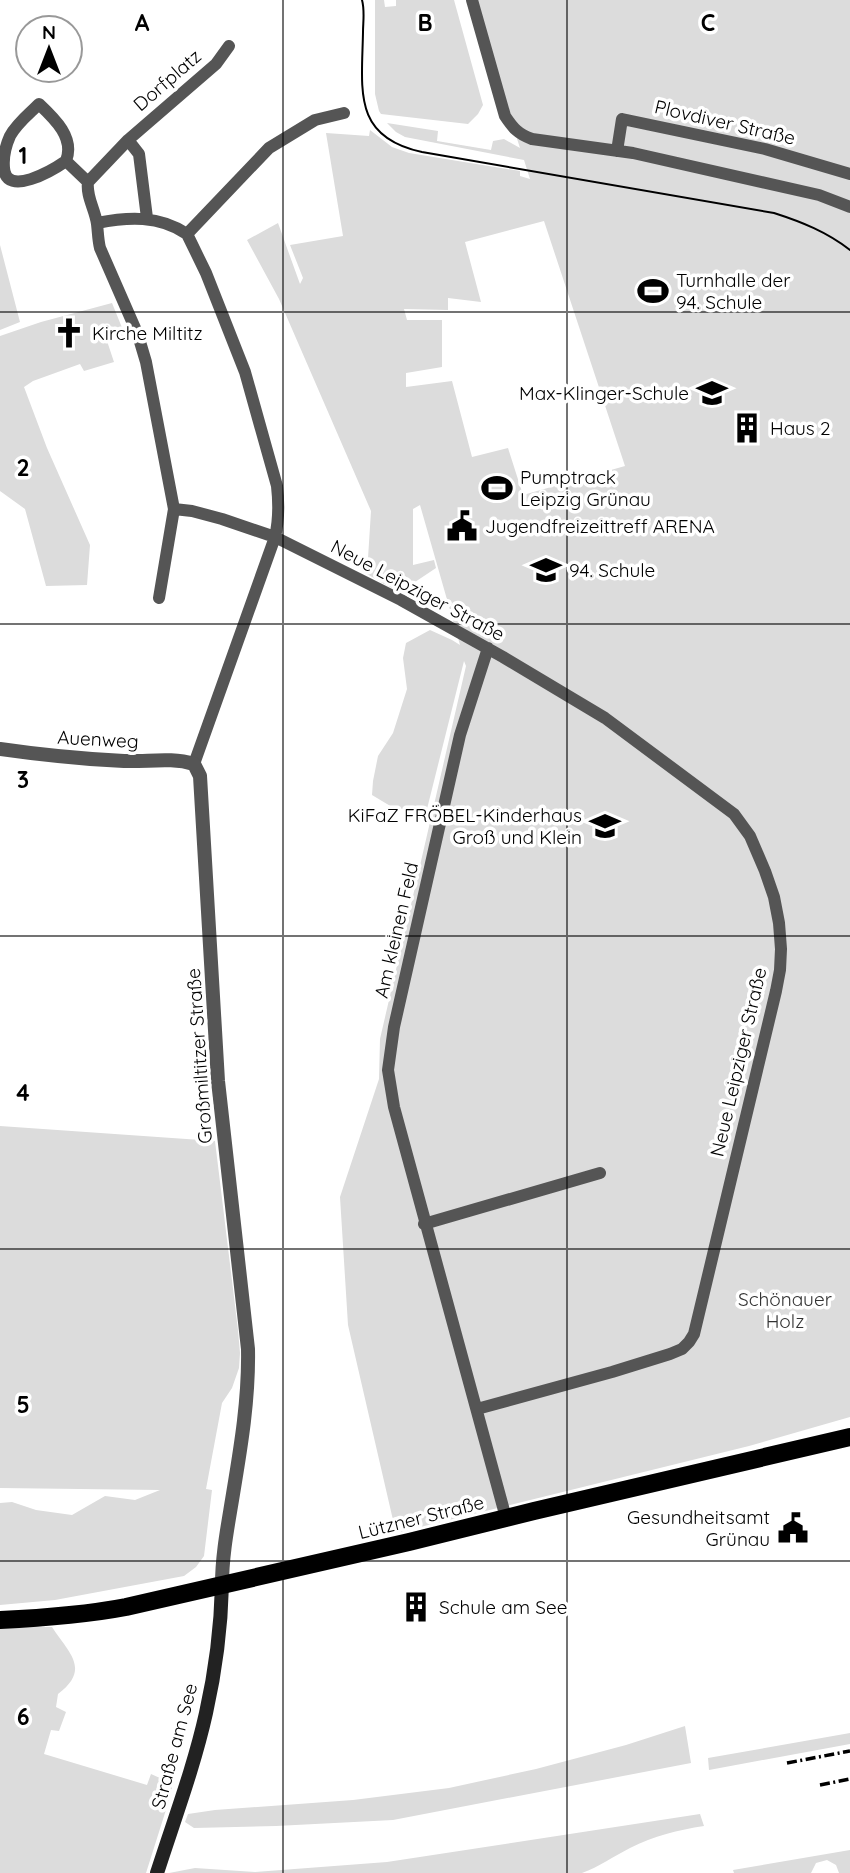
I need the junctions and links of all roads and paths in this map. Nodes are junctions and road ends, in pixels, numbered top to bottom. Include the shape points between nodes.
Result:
1 (472, 0) edge
2 (229, 46) dead end
3 (344, 113) dead end
4 (128, 140) junction
5 (617, 150) junction
6 (66, 161) junction
7 (850, 174) edge
8 (88, 182) junction
9 (850, 207) edge
10 (147, 218) junction
11 (97, 223) junction
12 (187, 234) junction
13 (174, 509) junction
14 (275, 537) junction
15 (159, 598) dead end
16 (488, 648) junction
17 (0, 749) edge
18 (194, 764) junction
19 (600, 1172) dead end
20 (425, 1224) junction
21 (477, 1409) junction
22 (850, 1437) edge
23 (506, 1518) junction
24 (222, 1585) junction
25 (0, 1620) edge
26 (157, 1873) edge

1 - 5 street via 505,116 514,131 532,139
2 - 4 street, Dorfplatz via 216,64
3 - 12 street via 316,120 269,148
4 - 8 street, Dorfplatz
4 - 10 street via 139,154
5 - 7 street, Plovdiver Straße via 622,119 765,149
5 - 9 street via 819,195
6 - 6 street via 68,141 40,104 10,136 4,171 7,179 24,181
6 - 8 street
8 - 11 street
10 - 11 street
10 - 12 street
11 - 13 street via 100,248 146,362
12 - 14 street via 251,392 277,486
13 - 14 street, Neue Leipziger Straße
13 - 15 street
14 - 16 street, Neue Leipziger Straße
14 - 18 street
16 - 20 street, Am kleinen Feld via 460,735 388,1070
16 - 21 street, Neue Leipziger Straße via 605,718 734,814 750,836 765,871 774,897 781,949 766,1031 689,1342 643,1363
17 - 18 street, Auenweg
18 - 24 street, Großmiltitzer Straße via 200,776 218,1081 248,1349 249,1381
19 - 20 street
20 - 21 street, Am kleinen Feld
21 - 23 street, Am kleinen Feld
22 - 23 main road, Lützner Straße
23 - 24 main road, Lützner Straße
24 - 25 main road, Lützner Straße via 90,1614
24 - 26 main road, Straße am See via 206,1711

